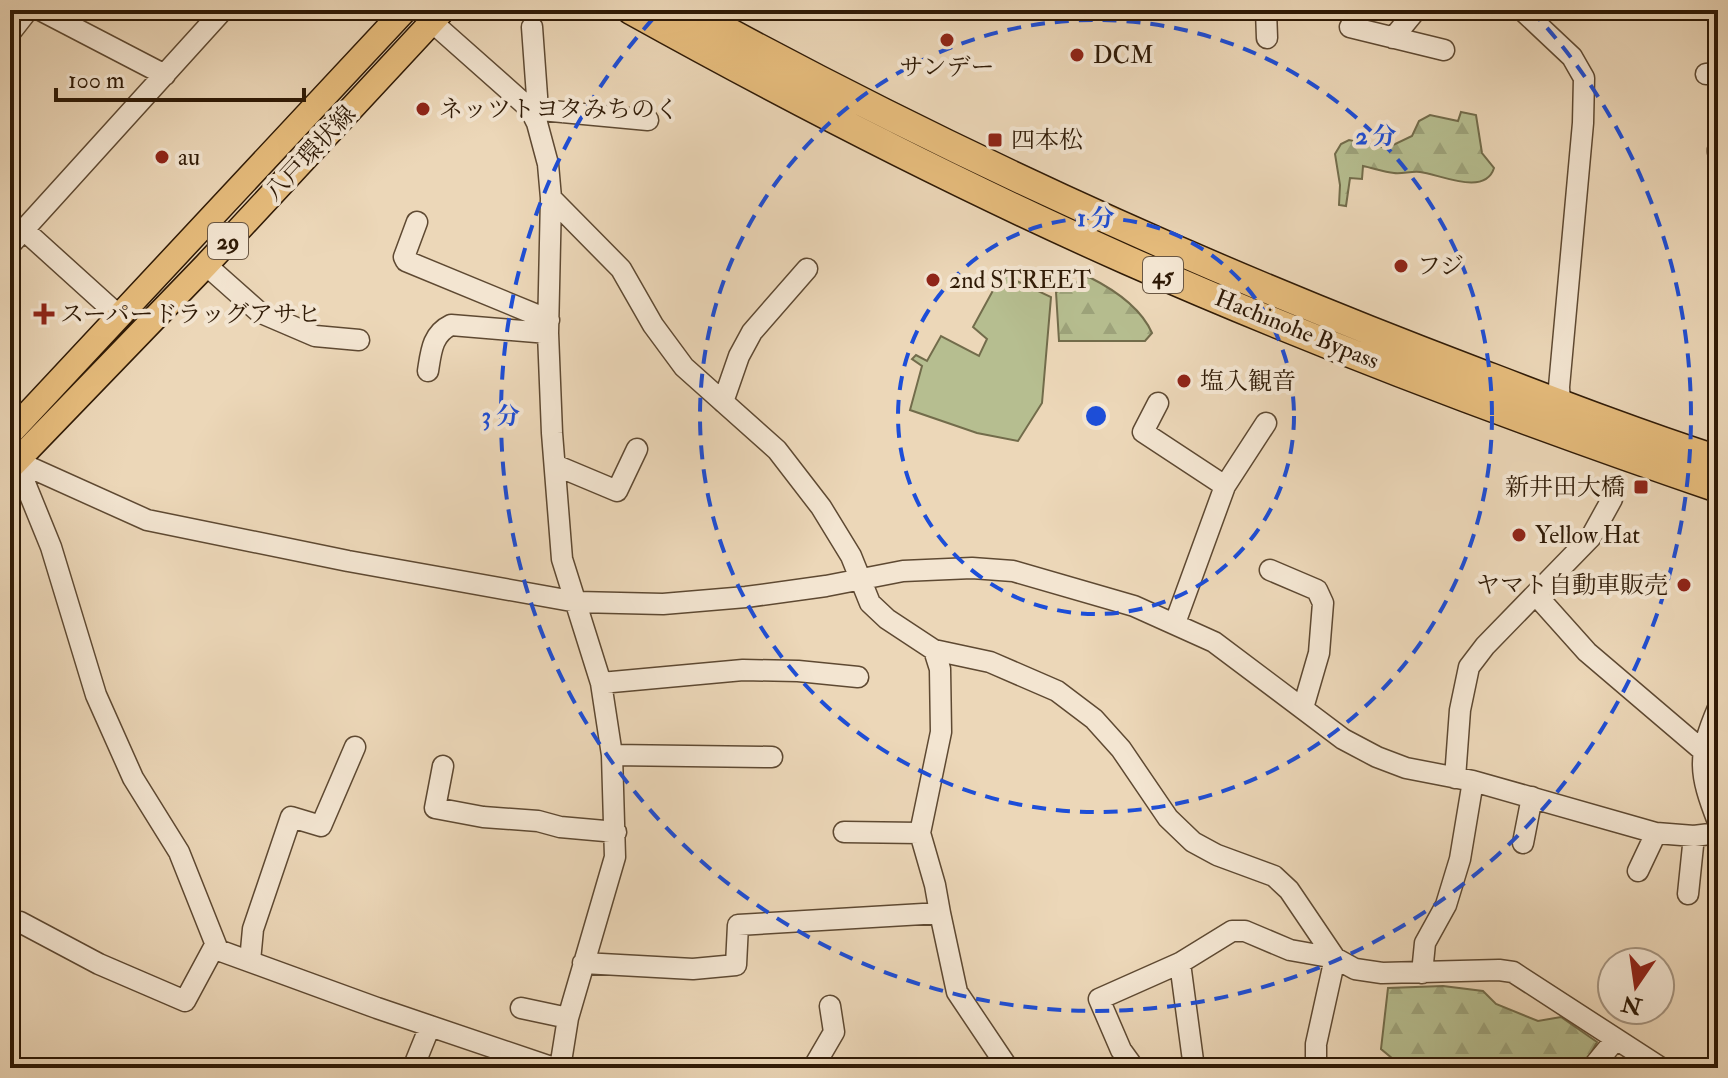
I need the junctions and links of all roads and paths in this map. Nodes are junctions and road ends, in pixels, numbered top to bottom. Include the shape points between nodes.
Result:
1 (28, 10) edge
2 (40, 10) edge
3 (223, 10) edge
4 (405, 10) edge
5 (631, 10) edge
6 (688, 10) edge
7 (1266, 10) edge
8 (1416, 10) edge
9 (1522, 10) edge
10 (437, 16) edge
11 (532, 27) dead end
12 (1350, 27) dead end
13 (10, 33) edge
14 (1267, 38) dead end
15 (1393, 38) junction
16 (1444, 50) dead end
17 (165, 75) junction
18 (534, 110) junction
19 (648, 120) dead end
20 (551, 198) junction
21 (417, 222) dead end
22 (17, 237) edge
23 (206, 265) junction
24 (807, 269) dead end
25 (118, 315) junction
26 (548, 327) junction
27 (359, 340) dead end
28 (428, 371) dead end
29 (723, 402) junction
30 (1158, 403) dead end
31 (1560, 404) junction
32 (1266, 423) dead end
33 (10, 433) edge
34 (1591, 443) junction
35 (637, 449) dead end
36 (1718, 460) edge
37 (13, 465) edge
38 (555, 465) junction
39 (1225, 486) junction
40 (1718, 488) edge
41 (1612, 499) dead end
42 (1270, 570) dead end
43 (859, 578) junction
44 (1536, 595) junction
45 (577, 602) junction
46 (1175, 623) junction
47 (934, 650) junction
48 (858, 677) dead end
49 (601, 683) junction
50 (1303, 708) junction
51 (1718, 708) edge
52 (355, 747) dead end
53 (1702, 750) junction
54 (612, 755) junction
55 (772, 757) dead end
56 (443, 766) dead end
57 (1464, 779) junction
58 (1532, 797) junction
59 (1718, 822) edge
60 (616, 832) junction
61 (844, 832) dead end
62 (920, 833) junction
63 (1656, 833) junction
64 (1718, 833) edge
65 (1694, 836) junction
66 (1523, 843) dead end
67 (1638, 871) dead end
68 (1688, 894) dead end
69 (940, 913) junction
70 (20, 922) dead end
71 (218, 950) junction
72 (1335, 958) junction
73 (250, 961) junction
74 (583, 963) junction
75 (1180, 963) junction
76 (1422, 973) junction
77 (830, 1006) dead end
78 (521, 1008) dead end
79 (568, 1018) junction
80 (430, 1026) junction
81 (1616, 1039) junction
82 (413, 1068) edge
83 (557, 1068) edge
84 (813, 1068) edge
85 (1008, 1068) edge
86 (1134, 1068) edge
87 (1194, 1068) edge
88 (1316, 1068) edge
89 (1592, 1068) edge
90 (1661, 1068) edge

1 - 13 street
2 - 17 street
3 - 17 street
4 - 25 main road, 八戸環状線 / 29
5 - 34 highway, Hachinohe Bypass / 45 via 757,79 1114,254
6 - 31 highway, Hachinohe Bypass / 45 via 1063,200 1253,283
7 - 14 street
8 - 15 street
9 - 31 street via 1572,57 1584,78
10 - 18 street
10 - 23 main road, 八戸環状線 / 29
11 - 18 street
12 - 15 street
15 - 16 street
17 - 22 street
18 - 19 street
18 - 20 street
20 - 26 street
20 - 29 street via 621,269 684,367
21 - 26 street via 406,261
22 - 25 street
23 - 27 street via 259,312 315,336
23 - 37 main road, 八戸環状線 / 29
24 - 29 street via 752,332
25 - 33 main road, 八戸環状線 / 29
26 - 28 street via 451,325 435,337
26 - 38 street
29 - 43 street via 777,450 821,507
30 - 39 street via 1143,432
31 - 34 street via 1567,420
31 - 36 highway, Hachinohe Bypass / 45
32 - 39 street
34 - 40 highway, Hachinohe Bypass / 45
35 - 38 street via 617,491
37 - 45 street via 147,520
37 - 71 street via 51,547 96,695 133,778 179,852
38 - 45 street via 562,559
39 - 46 street
41 - 44 street via 1591,537
42 - 50 street via 1322,596 1319,653
43 - 45 street via 718,600
43 - 46 street via 903,571 1013,571
43 - 47 street via 870,603
44 - 53 street via 1587,652
44 - 57 street via 1469,667 1460,710
45 - 49 street
46 - 50 street via 1214,642
47 - 62 street via 940,669 941,732
47 - 72 street via 990,662 1057,691 1094,719 1168,818 1193,842 1274,876
48 - 49 street via 743,670
49 - 54 street
50 - 57 street via 1377,757
51 - 53 street
52 - 73 street via 321,826 291,817 253,929
53 - 59 street via 1706,791
54 - 55 street
54 - 60 street
56 - 60 street via 435,808
57 - 58 street
57 - 76 street via 1460,859 1446,905 1425,943
58 - 63 street
58 - 66 street
60 - 74 street via 615,857
61 - 62 street
62 - 69 street
63 - 65 street
63 - 67 street
64 - 65 street
65 - 68 street
69 - 74 street via 738,925 736,965 693,969
69 - 85 street via 957,992
70 - 71 street via 185,1001 213,949
71 - 73 street
72 - 75 street via 1232,931
72 - 76 street via 1355,969
72 - 88 street via 1316,1044
73 - 80 street
74 - 79 street
75 - 86 street via 1099,999
75 - 87 street
76 - 81 street via 1513,972
77 - 84 street via 834,1032
78 - 79 street
79 - 83 street
80 - 82 street
80 - 83 street
81 - 89 street
81 - 90 street

